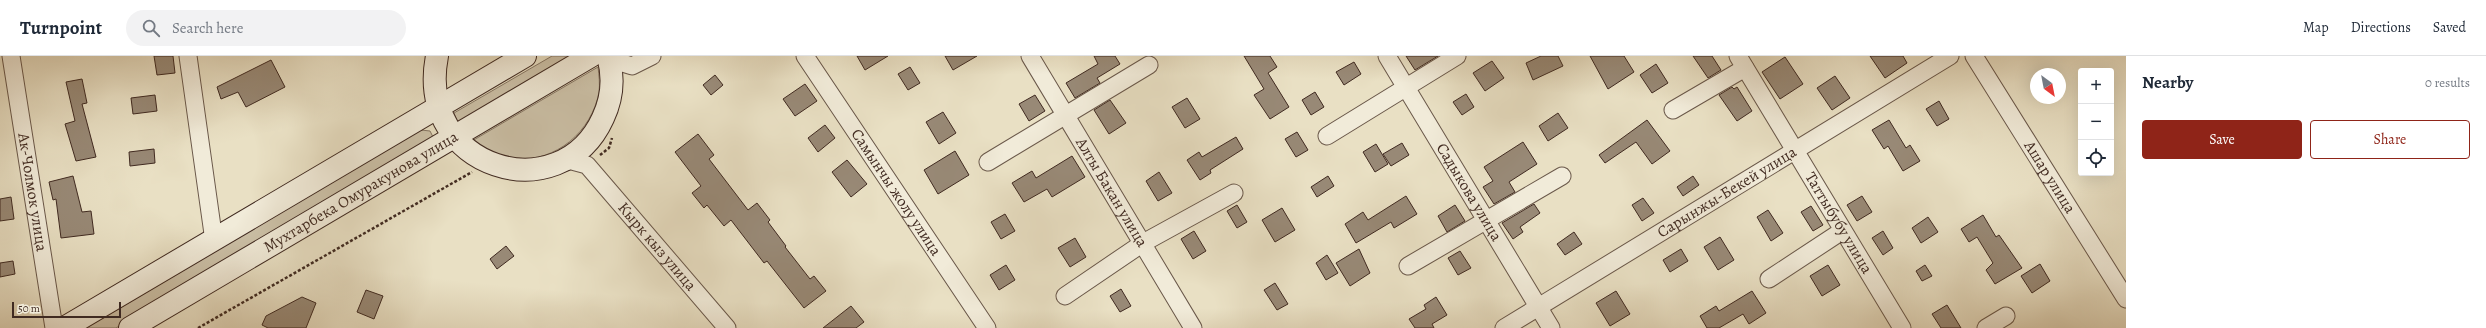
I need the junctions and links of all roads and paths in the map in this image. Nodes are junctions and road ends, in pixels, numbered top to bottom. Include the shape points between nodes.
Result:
1 (11, 56) edge
2 (188, 56) edge
3 (437, 56) edge
4 (525, 56) edge
5 (591, 56) edge
6 (608, 56) edge
7 (614, 56) edge
8 (652, 56) edge
9 (805, 56) edge
10 (1030, 56) edge
11 (1387, 56) edge
12 (1457, 56) edge
13 (1950, 56) edge
14 (1974, 56) edge
15 (1742, 62) edge
16 (1149, 65) dead end
17 (1405, 87) junction
18 (437, 108) junction
19 (1673, 110) dead end
20 (1065, 114) junction
21 (1327, 136) dead end
22 (453, 137) junction
23 (590, 138) junction
24 (1793, 150) junction
25 (558, 161) junction
26 (988, 162) dead end
27 (587, 165) junction
28 (479, 174) dead end
29 (1562, 176) dead end
30 (1234, 193) dead end
31 (1485, 221) junction
32 (1842, 231) junction
33 (214, 241) junction
34 (1143, 243) junction
35 (1408, 266) dead end
36 (1769, 279) dead end
37 (1065, 296) dead end
38 (2126, 299) edge
39 (1539, 307) junction
40 (2006, 316) dead end
41 (132, 327) edge
42 (54, 328) edge
43 (64, 328) edge
44 (198, 328) edge
45 (727, 328) edge
46 (987, 328) edge
47 (1194, 328) edge
48 (1504, 328) edge
49 (1551, 328) edge
50 (1902, 328) edge
51 (1986, 328) edge

1 - 42 street, Ак-Чолмок улица
2 - 33 street
3 - 18 main road via 434,90
4 - 18 main road, Мухтарбека Омуракунова улица
5 - 22 main road, Мухтарбека Омуракунова улица
6 - 23 main road via 612,79 611,95 600,125
7 - 8 street via 619,62 632,66
9 - 46 street, Самынчы жолу улица
10 - 20 street, Алты Бакан улица
11 - 17 street, Садыкова улица
12 - 17 street
13 - 24 street, Сарынжы-Бекей улица
14 - 38 street, Ашар улица
15 - 19 street
15 - 24 street, Таттыбубу улица
16 - 20 street
17 - 21 street
17 - 31 street, Садыкова улица
18 - 22 main road
18 - 33 main road, Мухтарбека Омуракунова улица
20 - 26 street
20 - 34 street, Алты Бакан улица
22 - 25 main road via 480,159 496,166 531,169
22 - 41 main road, Мухтарбека Омуракунова улица
23 - 25 main road via 579,149
23 - 27 street
24 - 32 street, Таттыбубу улица
24 - 39 street, Сарынжы-Бекей улица
25 - 27 street
27 - 45 street, Кырк кыз улица
28 - 44 path via 473,171
29 - 31 street
30 - 34 street
31 - 35 street
31 - 39 street, Садыкова улица
32 - 36 street
32 - 50 street, Таттыбубу улица
33 - 43 main road, Мухтарбека Омуракунова улица
34 - 37 street
34 - 47 street, Алты Бакан улица
39 - 48 street, Сарынжы-Бекей улица
39 - 49 street, Садыкова улица
40 - 51 street

